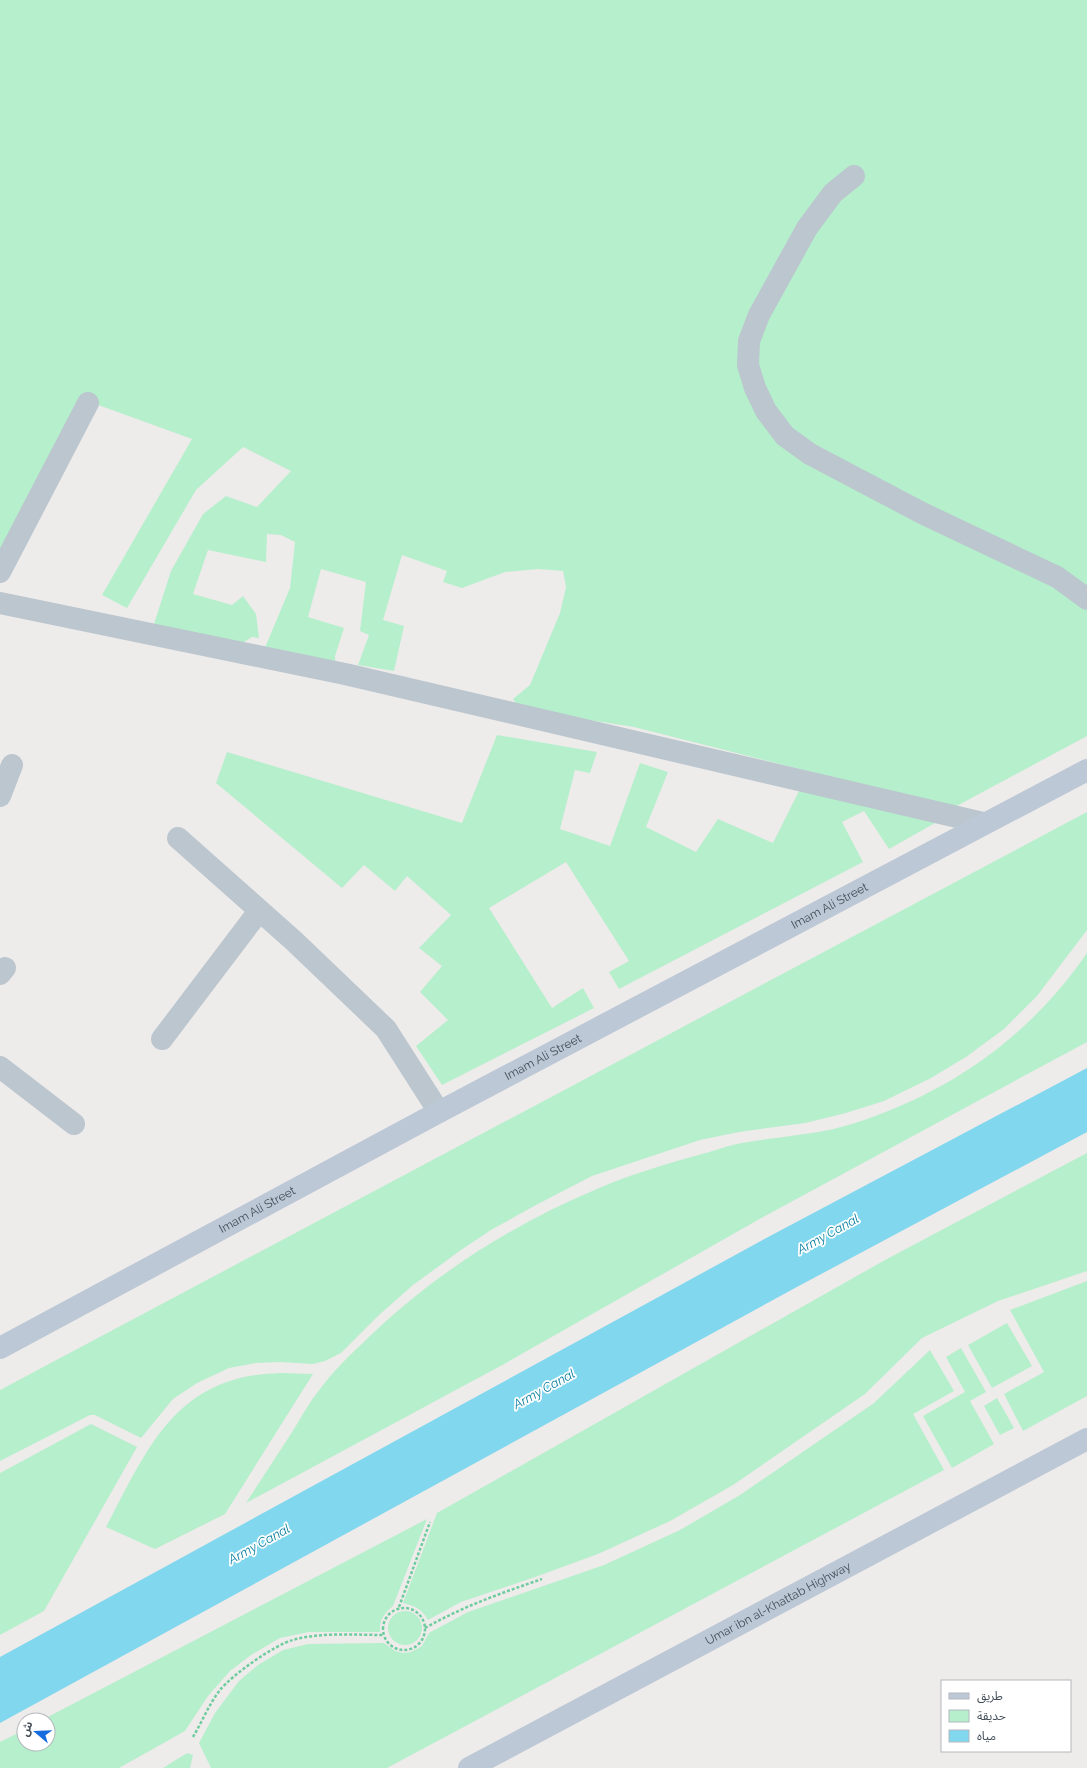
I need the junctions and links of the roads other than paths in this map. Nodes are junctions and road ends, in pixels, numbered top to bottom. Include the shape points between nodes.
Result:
1 (854, 176) dead end
2 (88, 402) dead end
3 (0, 572) edge
4 (1087, 600) edge
5 (0, 603) edge
6 (12, 765) dead end
7 (1087, 770) edge
8 (0, 796) edge
9 (984, 823) junction
10 (178, 838) dead end
11 (259, 911) junction
12 (162, 1039) dead end
13 (0, 1067) edge
14 (439, 1112) junction
15 (74, 1124) dead end
16 (0, 1348) edge
17 (1087, 1439) edge
18 (469, 1768) edge

1 - 4 street via 833,193 807,228 759,315 749,341 748,365 766,411 785,436 810,454 922,513 1057,578
2 - 3 street
5 - 9 street via 346,674
6 - 8 street
7 - 9 main road, Imam Ali Street
9 - 14 main road, Imam Ali Street
10 - 11 street
11 - 12 street
11 - 14 street via 386,1029
13 - 15 street
14 - 16 main road, Imam Ali Street
17 - 18 main road, Umar ibn al-Khattab Highway

